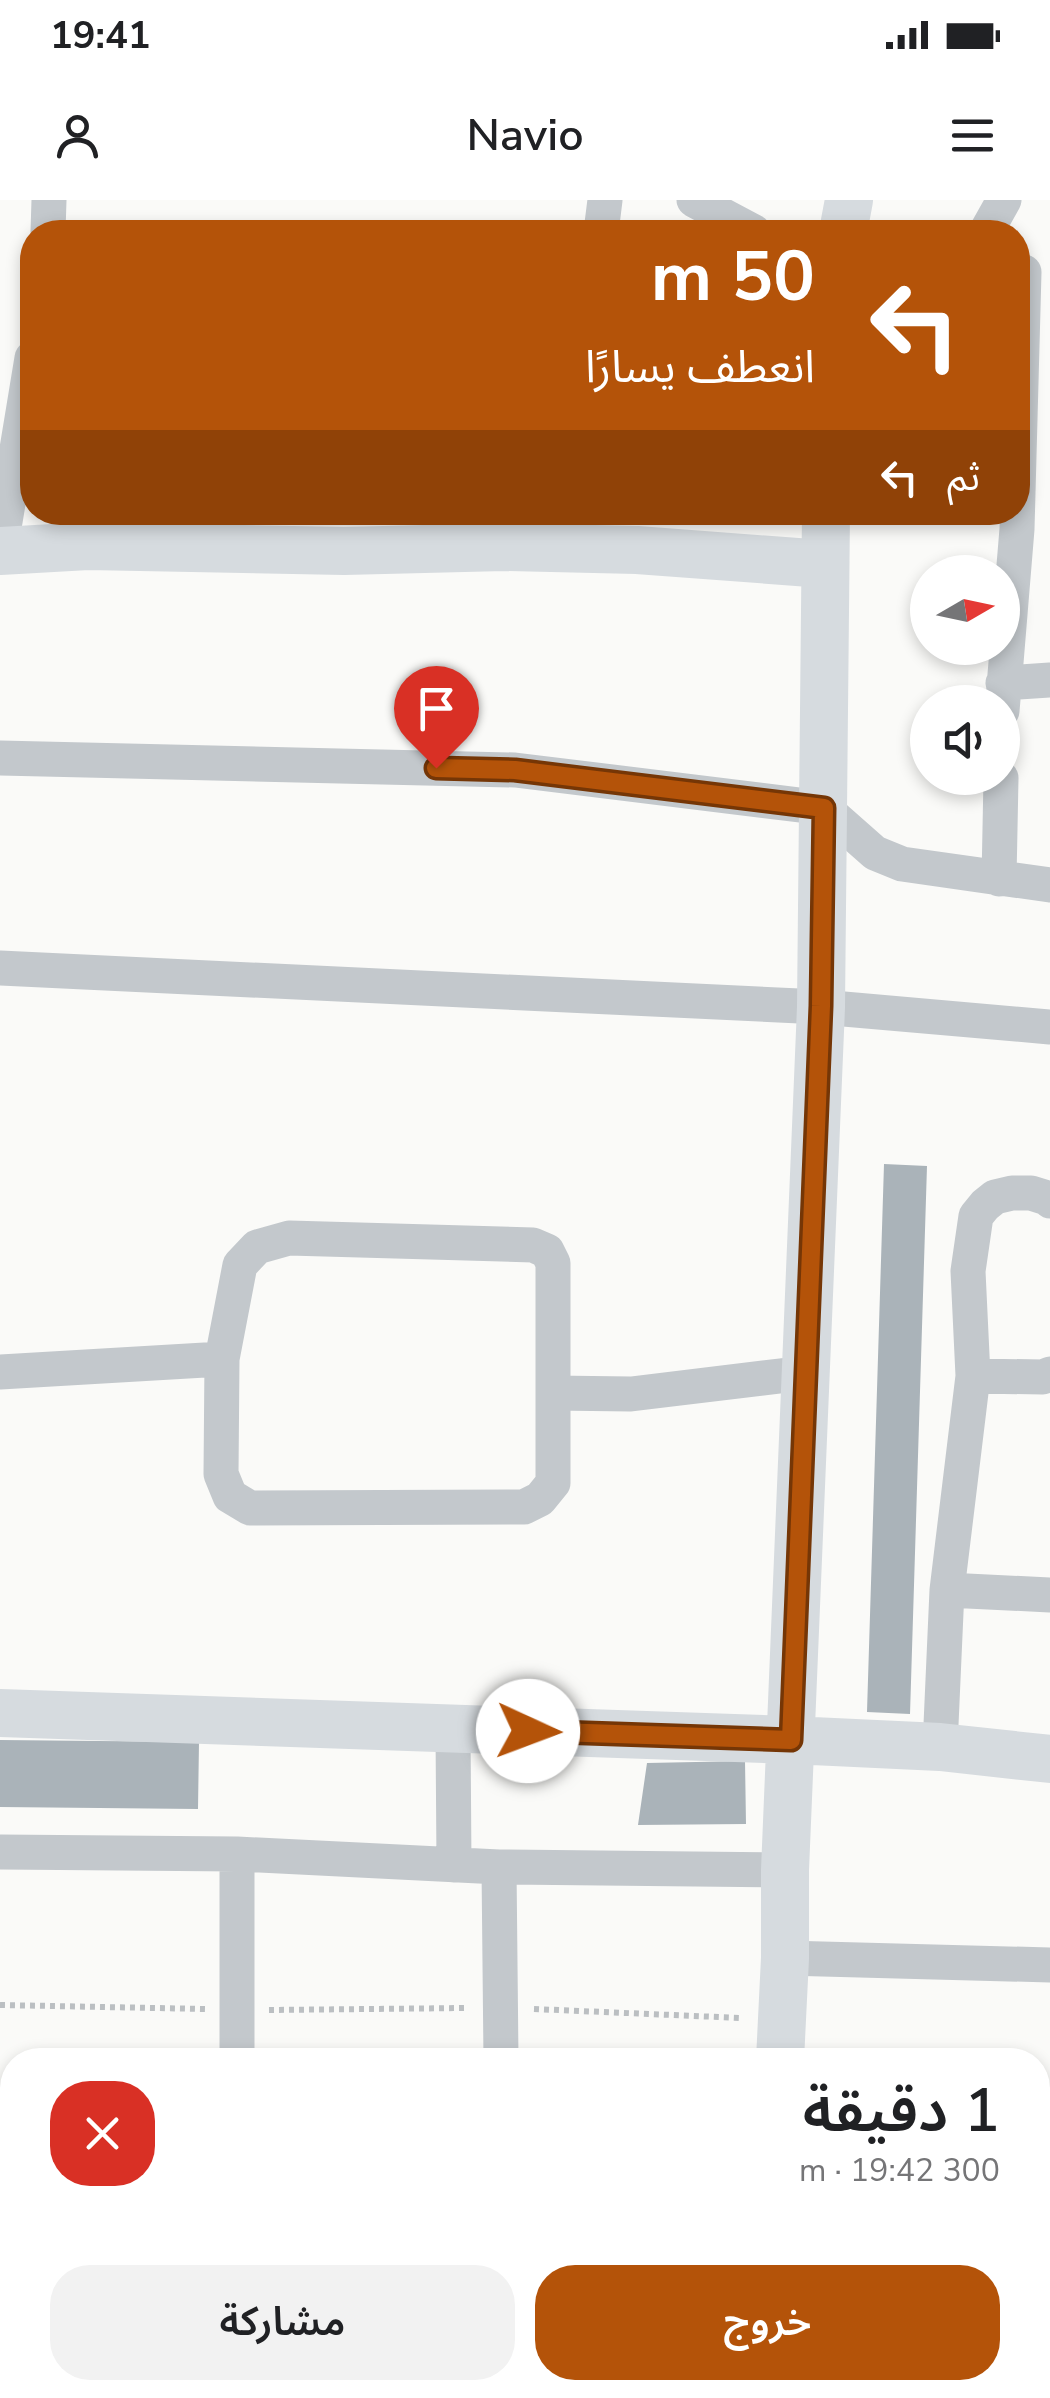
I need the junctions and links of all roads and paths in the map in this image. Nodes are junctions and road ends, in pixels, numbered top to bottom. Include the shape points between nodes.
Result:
1 (694, 200) edge
2 (732, 220) edge
3 (1030, 272) edge
4 (1036, 404) edge
5 (20, 430) edge
6 (826, 525) edge
7 (1034, 529) edge
8 (0, 551) edge
9 (824, 564) junction
10 (1050, 680) edge
11 (1005, 685) edge
12 (1020, 691) edge
13 (0, 758) edge
14 (1001, 795) edge
15 (824, 808) junction
16 (999, 878) junction
17 (1050, 886) edge
18 (0, 968) edge
19 (821, 1006) junction
20 (1050, 1027) edge
21 (1050, 1201) edge
22 (222, 1359) junction
23 (0, 1372) edge
24 (805, 1373) junction
25 (1050, 1374) edge
26 (973, 1376) junction
27 (553, 1393) junction
28 (947, 1590) junction
29 (1050, 1595) edge
30 (0, 1713) edge
31 (453, 1728) junction
32 (791, 1740) junction
33 (940, 1747) junction
34 (1050, 1759) edge
35 (0, 1852) edge
36 (237, 1854) junction
37 (454, 1865) junction
38 (499, 1867) junction
39 (784, 1870) junction
40 (786, 1958) junction
41 (1050, 1965) edge
42 (0, 2005) edge
43 (500, 2008) junction
44 (237, 2010) junction
45 (781, 2040) edge
46 (236, 2048) edge
47 (501, 2048) edge

1 - 2 street
3 - 4 street
4 - 7 street
5 - 8 street
6 - 9 street
7 - 11 street
8 - 9 street via 504,547
9 - 15 street
10 - 12 street
13 - 15 street via 515,770
14 - 16 street
15 - 16 street via 875,854
15 - 19 street
16 - 17 street
18 - 19 street
19 - 20 street
19 - 24 street
21 - 26 street via 1031,1193 995,1197 976,1216 968,1271
22 - 23 street
22 - 27 street via 240,1265 258,1247 289,1238 534,1245 553,1262
22 - 27 street via 221,1474 230,1496 250,1508 524,1507 553,1484
24 - 27 street via 631,1394
24 - 32 street
25 - 26 street
26 - 28 street
28 - 29 street
28 - 33 street
30 - 31 street
31 - 32 street
31 - 37 street
32 - 33 street
32 - 39 street
33 - 34 street
35 - 36 street
36 - 37 street
36 - 44 street
37 - 38 street
38 - 39 street
38 - 43 street
39 - 40 street
40 - 41 street
40 - 45 street
42 - 44 path
43 - 44 path
43 - 45 path
43 - 47 street
44 - 46 street

